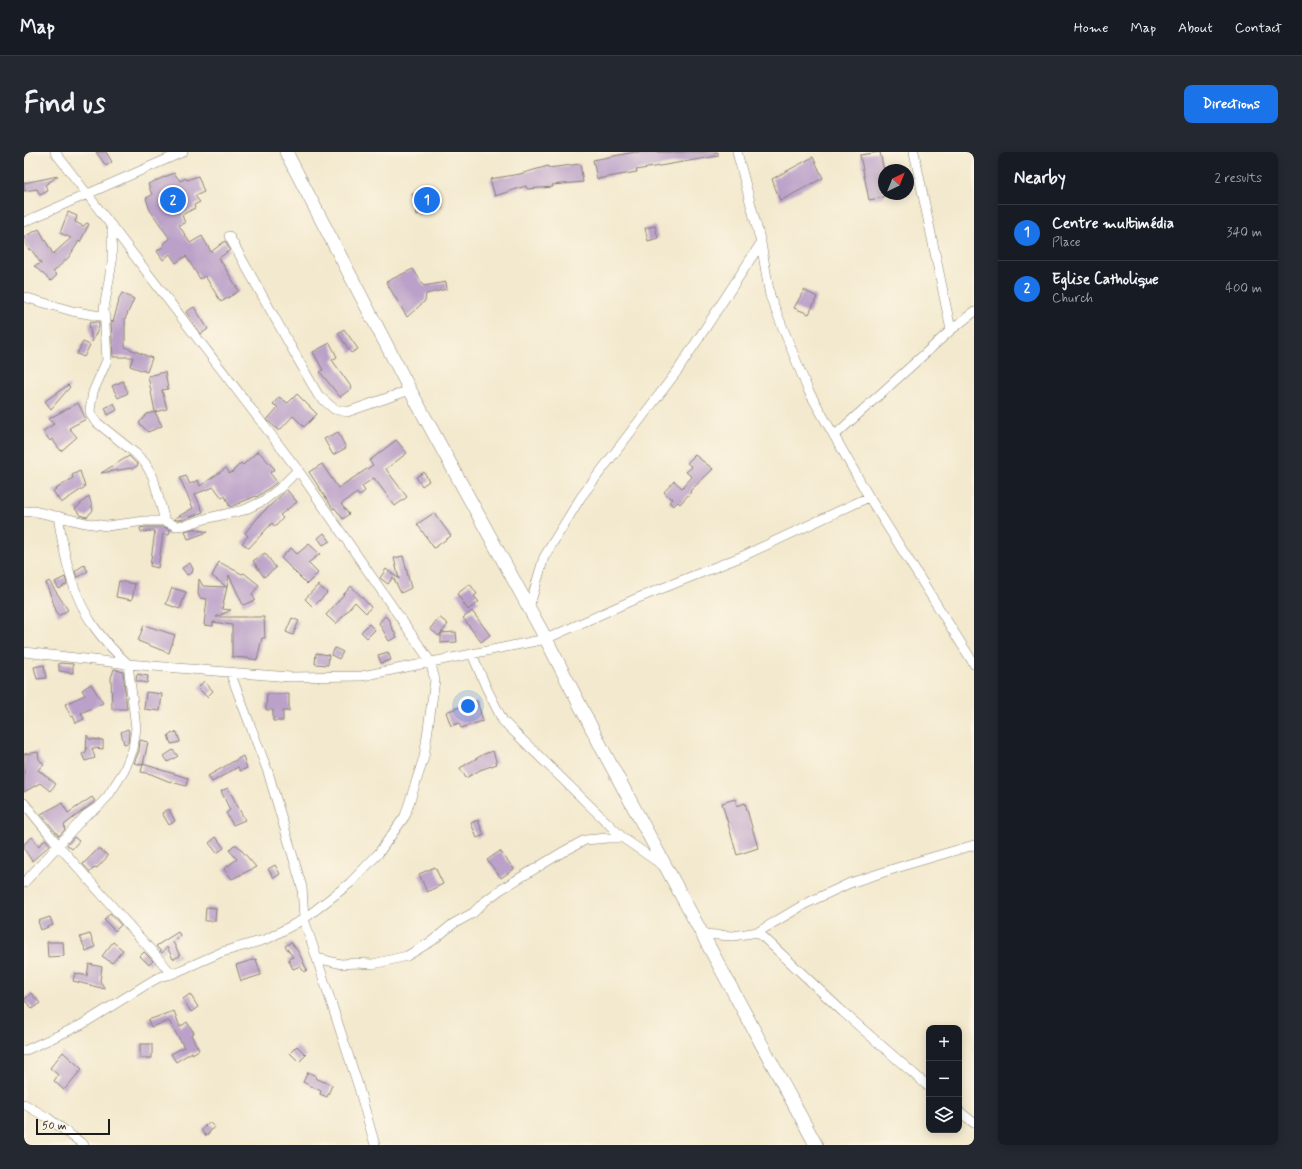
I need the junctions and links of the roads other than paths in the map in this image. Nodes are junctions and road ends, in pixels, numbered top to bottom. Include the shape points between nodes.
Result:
1 (55, 152) edge
2 (183, 152) edge
3 (286, 152) edge
4 (737, 152) edge
5 (914, 152) edge
6 (87, 194) junction
7 (24, 222) edge
8 (112, 226) junction
9 (229, 236) dead end
10 (761, 243) junction
11 (24, 297) edge
12 (974, 312) edge
13 (105, 317) junction
14 (951, 330) junction
15 (410, 390) junction
16 (834, 436) junction
17 (298, 470) junction
18 (869, 497) junction
19 (24, 512) edge
20 (58, 516) junction
21 (164, 521) junction
22 (529, 608) junction
23 (546, 639) junction
24 (24, 652) edge
25 (472, 654) junction
26 (430, 661) junction
27 (128, 664) junction
28 (974, 664) edge
29 (230, 672) junction
30 (24, 803) edge
31 (622, 838) junction
32 (974, 845) edge
33 (59, 846) junction
34 (665, 867) junction
35 (24, 883) edge
36 (304, 919) junction
37 (758, 932) junction
38 (701, 934) junction
39 (317, 958) junction
40 (172, 974) junction
41 (24, 1051) edge
42 (926, 1084) edge
43 (24, 1104) edge
44 (962, 1113) edge
45 (974, 1123) edge
46 (84, 1145) edge
47 (375, 1145) edge
48 (816, 1145) edge

1 - 6 street
2 - 6 street
3 - 15 main road
4 - 10 street
5 - 14 street
6 - 7 street
6 - 8 street
8 - 13 street via 112,262 104,308
8 - 17 street
9 - 15 street via 318,395 334,409 347,412
10 - 16 street via 770,296 808,390
10 - 22 street via 678,370 581,498 544,557
11 - 13 street via 72,311
12 - 14 street
13 - 21 street via 107,360 93,392 91,414 95,421 145,463 153,477
14 - 16 street
15 - 22 main road
16 - 18 street
17 - 21 street via 263,501 244,510 186,526 176,526
17 - 26 street
18 - 23 street via 743,556 633,600
18 - 28 street
19 - 20 street via 33,511
20 - 21 street via 107,526 145,520
20 - 27 street via 72,583 95,628
22 - 23 main road
23 - 25 street
23 - 34 main road
24 - 27 street
25 - 26 street
25 - 31 street via 503,721
26 - 29 street via 362,676 290,677
26 - 36 street via 435,680 424,757 405,816 378,854 350,883
27 - 29 street
27 - 33 street via 136,728 133,750 108,796 86,815
29 - 36 street via 268,772 302,887
30 - 33 street
31 - 34 street
31 - 39 street via 585,840 500,890 473,913 407,956 373,964 341,964
32 - 37 street via 850,883 805,904
33 - 35 street
33 - 40 street
34 - 38 main road
36 - 39 street
36 - 40 street via 267,939 222,952
37 - 38 street via 733,936
37 - 42 street
38 - 48 main road
39 - 47 street
40 - 41 street via 152,981 81,1025
43 - 46 street
44 - 45 street

